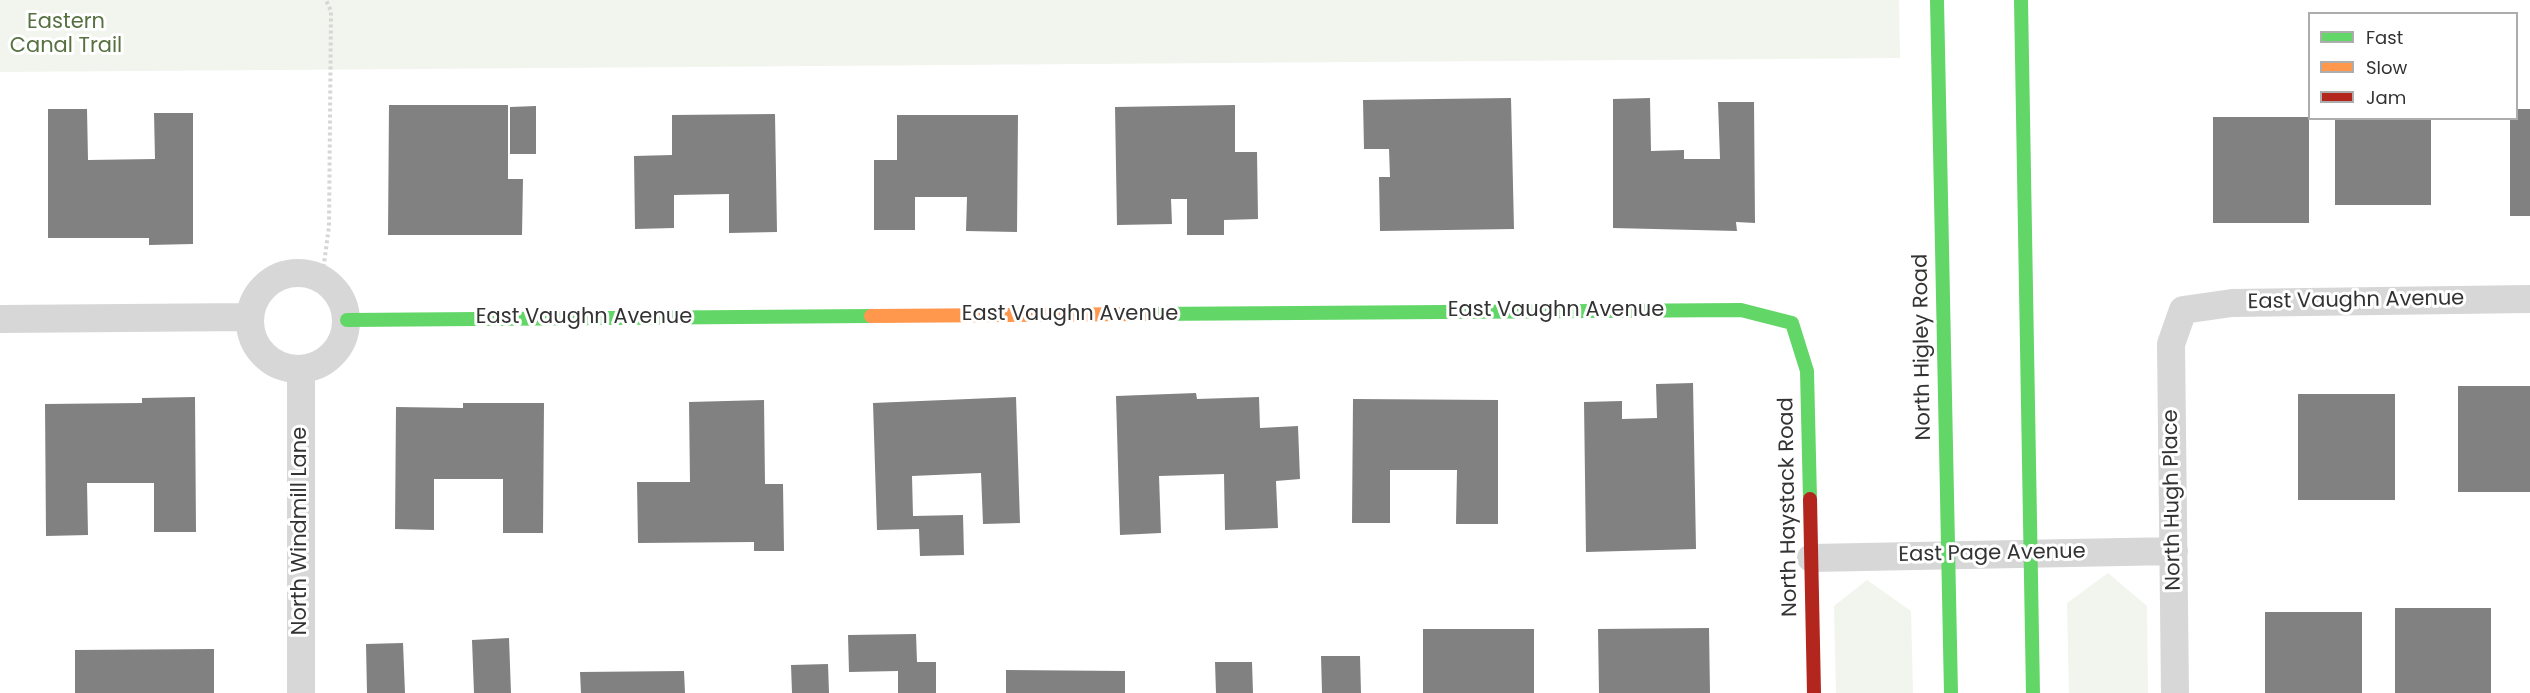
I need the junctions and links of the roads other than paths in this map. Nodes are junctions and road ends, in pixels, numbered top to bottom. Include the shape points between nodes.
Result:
1 (1937, 0) edge
2 (2021, 0) edge
3 (2530, 299) edge
4 (2183, 309) joint
5 (249, 317) junction
6 (0, 319) edge
7 (347, 320) junction
8 (1792, 323) joint
9 (301, 369) junction
10 (2174, 551) junction
11 (1947, 554) junction
12 (2031, 554) junction
13 (1811, 558) junction
14 (301, 693) edge
15 (1814, 693) edge
16 (1951, 693) edge
17 (2033, 693) edge
18 (2175, 693) edge

1 - 11 street, North Higley Road
2 - 12 street
3 - 4 street, East Vaughn Avenue via 2232,303
4 - 10 street, North Hugh Place via 2171,344
5 - 6 street
5 - 7 street via 262,288 290,273 306,273 322,279 340,296
5 - 9 street via 250,331 263,355 274,364
7 - 8 street, East Vaughn Avenue via 1741,310
7 - 9 street via 345,334 328,359
8 - 13 street, North Haystack Road via 1807,371
9 - 14 street, North Windmill Lane
10 - 12 street, East Page Avenue
10 - 18 street, North Hugh Place
11 - 12 street, East Page Avenue
11 - 13 street, East Page Avenue
11 - 16 street, North Higley Road
12 - 17 street
13 - 15 street, North Haystack Road

